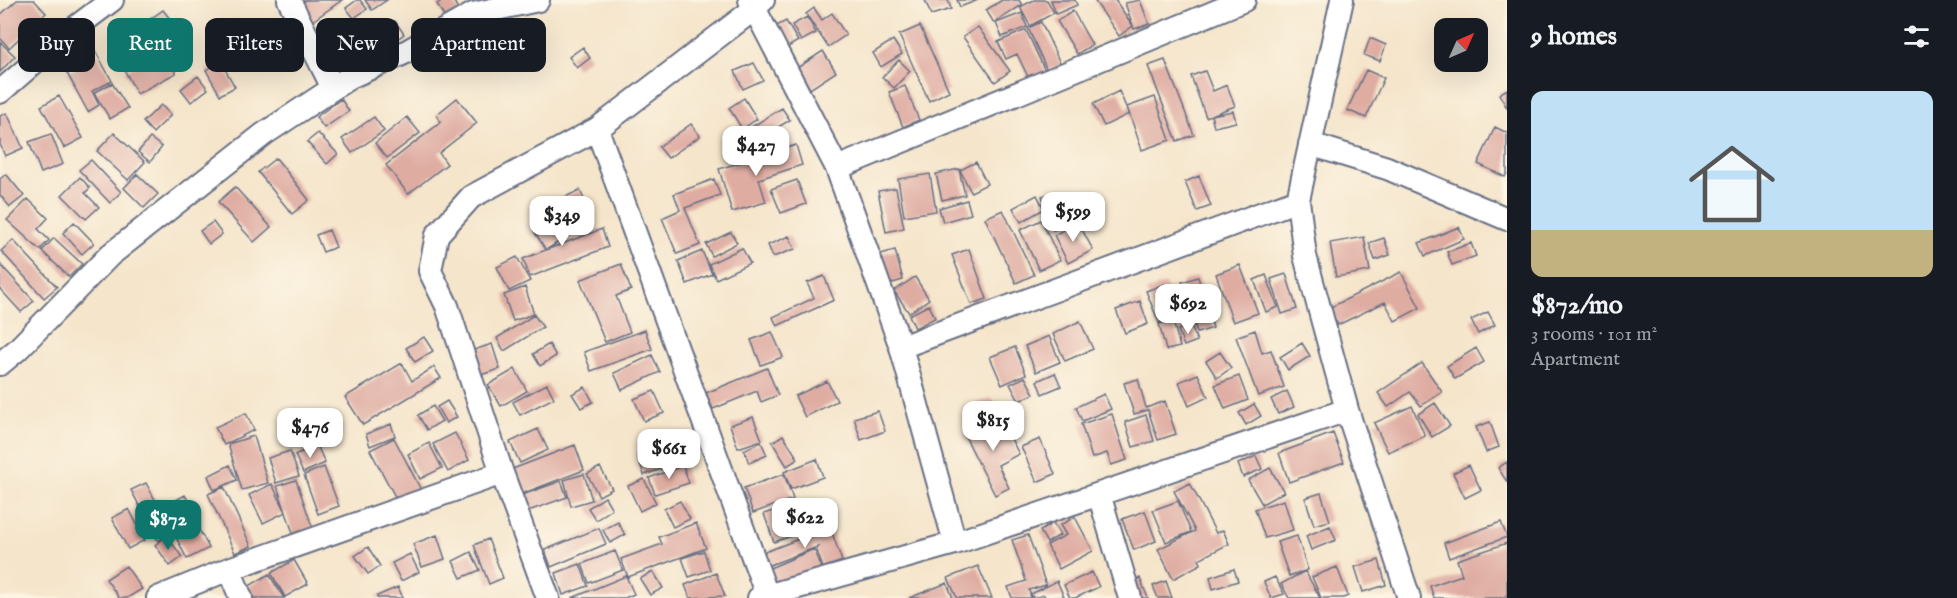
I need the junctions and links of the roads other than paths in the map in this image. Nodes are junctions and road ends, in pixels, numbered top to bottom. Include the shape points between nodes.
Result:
1 (112, 0) edge
2 (289, 0) edge
3 (1244, 0) edge
4 (1342, 0) edge
5 (526, 1) edge
6 (756, 3) edge
7 (333, 88) junction
8 (0, 92) edge
9 (597, 129) junction
10 (1310, 144) junction
11 (837, 168) junction
12 (1298, 200) junction
13 (1507, 220) edge
14 (901, 347) junction
15 (0, 364) edge
16 (1347, 410) junction
17 (502, 473) junction
18 (1100, 494) junction
19 (955, 543) junction
20 (229, 569) junction
21 (765, 597) edge
22 (158, 598) edge
23 (241, 598) edge
24 (548, 598) edge
25 (1130, 598) edge
26 (1409, 598) edge

1 - 8 street
2 - 7 street
3 - 11 street
4 - 10 street
5 - 7 street via 473,14
6 - 9 street
6 - 11 street
7 - 15 street via 264,134 110,255
9 - 17 street via 471,197 437,235 430,271 447,306
9 - 21 street
10 - 12 street
10 - 13 street via 1387,168
11 - 14 street
12 - 14 street
12 - 16 street via 1305,256
14 - 19 street
16 - 18 street
16 - 26 street
17 - 20 street
17 - 24 street
18 - 19 street
18 - 25 street
19 - 21 street
20 - 22 street
20 - 23 street

